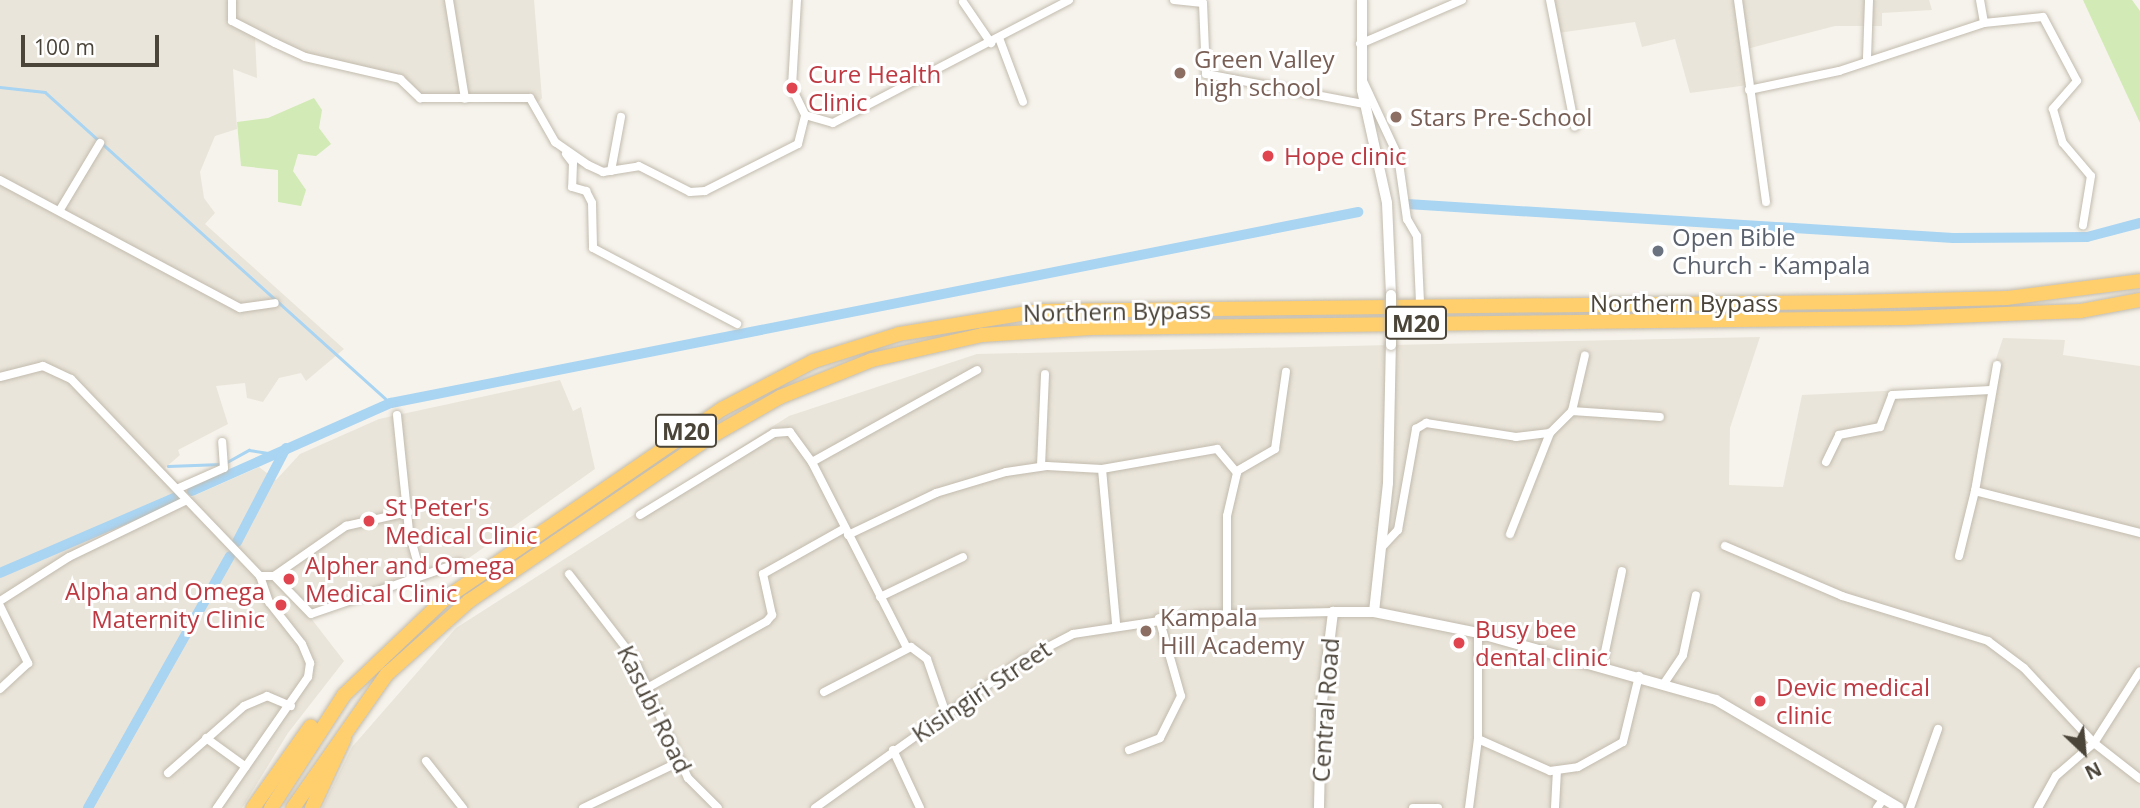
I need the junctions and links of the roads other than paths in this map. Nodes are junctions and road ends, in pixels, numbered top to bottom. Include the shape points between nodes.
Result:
1 (232, 0) edge
2 (449, 0) edge
3 (797, 0) edge
4 (1069, 0) edge
5 (1174, 0) edge
6 (1362, 0) edge
7 (1462, 0) edge
8 (1550, 0) edge
9 (1738, 0) edge
10 (1869, 0) edge
11 (1980, 0) edge
12 (962, 2) dead end
13 (1984, 23) junction
14 (999, 38) junction
15 (990, 43) junction
16 (1360, 44) junction
17 (1867, 58) junction
18 (1361, 78) junction
19 (1749, 90) junction
20 (465, 99) junction
21 (1023, 102) dead end
22 (1364, 104) junction
23 (805, 115) junction
24 (621, 117) dead end
25 (1575, 127) dead end
26 (555, 142) junction
27 (100, 143) dead end
28 (611, 171) junction
29 (0, 180) edge
30 (1766, 202) dead end
31 (61, 208) junction
32 (2083, 225) dead end
33 (2140, 281) edge
34 (2140, 300) edge
35 (1420, 302) junction
36 (275, 303) dead end
37 (2140, 308) edge
38 (2080, 311) junction
39 (737, 324) dead end
40 (1585, 355) dead end
41 (1997, 365) dead end
42 (977, 370) dead end
43 (1286, 372) dead end
44 (1045, 374) dead end
45 (0, 377) edge
46 (1991, 390) junction
47 (1572, 411) junction
48 (397, 415) dead end
49 (1660, 417) dead end
50 (1550, 433) junction
51 (222, 442) dead end
52 (812, 462) junction
53 (1826, 462) dead end
54 (1041, 466) junction
55 (1102, 469) junction
56 (1237, 471) junction
57 (178, 488) junction
58 (1975, 491) junction
59 (185, 501) junction
60 (408, 512) junction
61 (640, 515) dead end
62 (846, 532) junction
63 (2140, 533) edge
64 (1510, 534) dead end
65 (1725, 546) dead end
66 (1379, 551) junction
67 (1959, 556) dead end
68 (963, 557) dead end
69 (459, 562) dead end
70 (1622, 571) dead end
71 (420, 572) junction
72 (569, 574) dead end
73 (260, 576) junction
74 (274, 576) junction
75 (1696, 595) dead end
76 (880, 597) junction
77 (0, 603) edge
78 (1333, 612) junction
79 (1374, 612) junction
80 (1227, 614) junction
81 (1159, 618) junction
82 (1116, 624) junction
83 (1478, 632) junction
84 (907, 648) junction
85 (1602, 666) junction
86 (2140, 671) edge
87 (1639, 676) junction
88 (1665, 682) junction
89 (649, 687) junction
90 (0, 689) edge
91 (824, 692) dead end
92 (344, 695) junction
93 (291, 706) junction
94 (361, 706) junction
95 (946, 714) junction
96 (1938, 729) dead end
97 (206, 738) junction
98 (1478, 739) junction
99 (2094, 743) junction
100 (893, 750) junction
101 (1129, 750) dead end
102 (426, 761) dead end
103 (681, 761) junction
104 (243, 766) junction
105 (168, 773) dead end
106 (1557, 773) junction
107 (2140, 779) edge
108 (1884, 798) junction
109 (217, 808) edge
110 (253, 808) edge
111 (271, 808) edge
112 (293, 808) edge
113 (312, 808) edge
114 (463, 808) edge
115 (583, 808) edge
116 (719, 808) edge
117 (815, 808) edge
118 (920, 808) edge
119 (1319, 808) edge
120 (1413, 808) edge
121 (1438, 808) edge
122 (1469, 808) edge
123 (1555, 808) edge
124 (1877, 808) edge
125 (1899, 808) edge
126 (1910, 808) edge
127 (2038, 808) edge

1 - 20 street via 232,21 305,57 400,79 420,98
2 - 20 street
3 - 23 street via 790,74
4 - 14 street
5 - 22 street via 1203,3 1206,74
6 - 16 street
7 - 16 street
8 - 25 street
9 - 19 street
10 - 17 street
11 - 13 street
12 - 15 street
13 - 17 street
13 - 32 street via 2043,17 2077,81 2053,109 2063,143 2091,176
14 - 15 street
14 - 21 street
15 - 23 street via 846,120
16 - 18 street
17 - 19 street via 1811,79
18 - 22 street
18 - 35 street via 1393,138 1407,219 1417,236
19 - 30 street
20 - 26 street via 530,98
22 - 66 street, bridge via 1387,203 1391,295 1388,483
23 - 28 street via 798,144 705,191 690,192 639,166
24 - 28 street
26 - 28 street via 595,169
26 - 39 street via 573,163 572,187 586,191 592,203 593,248
27 - 31 street
29 - 31 street
31 - 36 street via 240,308
33 - 35 highway, Northern Bypass / M20 via 2007,298
34 - 38 highway, Northern Bypass / M20
35 - 92 highway, Northern Bypass / M20 via 1039,311 937,325 814,361 722,409 561,514 446,598
37 - 38 highway
38 - 94 highway, Northern Bypass / M20 via 1091,328 982,335 923,346 823,377 712,436 469,601 415,646
40 - 47 street
41 - 46 street
42 - 52 street
43 - 56 street via 1275,449
44 - 54 street
45 - 57 street via 43,366 61,370
46 - 53 street via 1892,395 1880,427 1839,435
46 - 58 street
47 - 49 street
47 - 50 street
48 - 60 street
50 - 64 street
50 - 66 street via 1516,438 1420,426 1398,530
51 - 57 street via 224,468
52 - 61 street via 790,432 774,433
52 - 62 street
54 - 55 street
54 - 62 street via 936,493
55 - 56 street via 1214,449
55 - 82 street
56 - 80 street via 1227,516
57 - 59 street
58 - 63 street
58 - 67 street
59 - 73 street
59 - 77 street via 69,557
60 - 71 street
60 - 74 street via 346,526
62 - 76 street
62 - 89 street via 763,573 767,621
65 - 99 street via 1842,596 1998,646
66 - 79 street
68 - 76 street
69 - 71 street
70 - 85 street
71 - 74 street via 311,614
72 - 89 street, Kasubi Road via 621,638
73 - 74 street
73 - 93 street via 269,603 310,663
75 - 88 street via 1683,655
76 - 84 street
77 - 90 street via 28,663
78 - 79 street
78 - 80 street, Kisingiri Street
78 - 119 street, Central Road via 1321,710
79 - 83 street
80 - 81 street, Kisingiri Street
81 - 82 street, Kisingiri Street
81 - 101 street via 1181,696 1160,738
82 - 95 street, Kisingiri Street via 1041,649
83 - 85 street
83 - 98 street
84 - 91 street
84 - 95 street via 927,659
85 - 87 street
86 - 99 street
87 - 88 street
87 - 106 street via 1623,742
88 - 108 street via 1716,700
89 - 103 street, Kasubi Road
92 - 110 highway via 323,710
92 - 111 highway, Northern Bypass / M20
93 - 97 street via 260,698
93 - 104 street
94 - 112 highway, Northern Bypass / M20
94 - 113 highway
95 - 100 street, Kisingiri Street
96 - 126 street
97 - 104 street
97 - 105 street
98 - 106 street
98 - 122 street
99 - 107 street
99 - 127 street via 2056,776
100 - 117 street, Kisingiri Street
100 - 118 street
102 - 114 street
103 - 115 street
103 - 116 street, Kasubi Road via 692,783
104 - 109 street via 244,776
106 - 123 street
108 - 124 street
108 - 125 street
120 - 121 street

